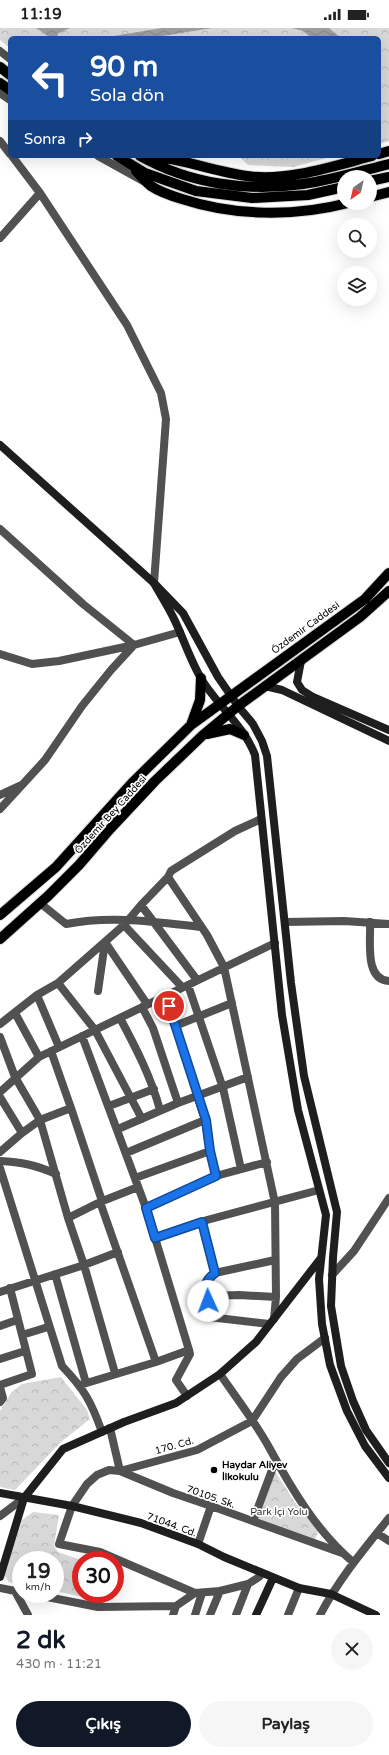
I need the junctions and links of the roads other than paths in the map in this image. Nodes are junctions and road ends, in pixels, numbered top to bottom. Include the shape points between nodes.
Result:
1 (0, 51) edge
2 (8, 57) edge
3 (0, 67) edge
4 (8, 73) edge
5 (0, 141) edge
6 (8, 151) edge
7 (13, 158) edge
8 (102, 158) edge
9 (120, 158) edge
10 (144, 158) edge
11 (169, 158) edge
12 (364, 158) edge
13 (129, 164) junction
14 (389, 164) edge
15 (389, 177) edge
16 (377, 180) edge
17 (152, 186) junction
18 (337, 189) edge
19 (389, 192) edge
20 (40, 193) junction
21 (377, 195) edge
22 (337, 205) edge
23 (0, 238) edge
24 (0, 445) edge
25 (0, 529) edge
26 (389, 573) edge
27 (154, 583) junction
28 (389, 591) edge
29 (180, 632) junction
30 (134, 645) junction
31 (0, 654) edge
32 (300, 661) junction
33 (201, 678) junction
34 (265, 686) junction
35 (231, 696) junction
36 (220, 703) junction
37 (238, 706) junction
38 (228, 713) junction
39 (191, 725) junction
40 (389, 730) edge
41 (203, 735) junction
42 (244, 735) junction
43 (389, 741) edge
44 (23, 784) junction
45 (0, 795) edge
46 (0, 809) edge
47 (261, 819) junction
48 (168, 877) junction
49 (40, 903) junction
50 (142, 905) junction
51 (0, 915) edge
52 (125, 922) junction
53 (154, 922) junction
54 (285, 922) junction
55 (370, 922) junction
56 (389, 924) edge
57 (201, 927) junction
58 (0, 939) edge
59 (105, 942) junction
60 (274, 942) junction
61 (224, 967) junction
62 (197, 980) junction
63 (389, 981) edge
64 (58, 983) junction
65 (185, 986) junction
66 (98, 991) dead end
67 (37, 995) junction
68 (166, 995) junction
69 (232, 1003) junction
70 (145, 1005) junction
71 (15, 1013) junction
72 (197, 1016) junction
73 (120, 1018) junction
74 (0, 1024) edge
75 (175, 1026) junction
76 (95, 1030) junction
77 (82, 1036) junction
78 (0, 1037) edge
79 (59, 1047) junction
80 (51, 1051) junction
81 (39, 1057) junction
82 (248, 1077) junction
83 (15, 1078) junction
84 (223, 1088) junction
85 (154, 1089) junction
86 (0, 1092) edge
87 (199, 1096) junction
88 (0, 1097) edge
89 (131, 1098) junction
90 (178, 1103) junction
91 (109, 1106) junction
92 (71, 1108) junction
93 (160, 1110) junction
94 (142, 1119) junction
95 (40, 1120) junction
96 (206, 1120) junction
97 (118, 1129) junction
98 (22, 1133) junction
99 (1, 1150) edge
100 (210, 1151) junction
101 (126, 1152) junction
102 (0, 1162) edge
103 (267, 1162) junction
104 (0, 1168) edge
105 (241, 1169) junction
106 (56, 1174) junction
107 (216, 1176) junction
108 (135, 1178) junction
109 (138, 1187) junction
110 (319, 1190) junction
111 (389, 1199) edge
112 (101, 1201) junction
113 (276, 1203) junction
114 (146, 1208) junction
115 (68, 1218) junction
116 (202, 1222) junction
117 (155, 1238) junction
118 (118, 1252) junction
119 (321, 1257) junction
120 (275, 1260) junction
121 (84, 1265) junction
122 (215, 1273) junction
123 (55, 1274) junction
124 (332, 1275) junction
125 (35, 1280) junction
126 (10, 1288) junction
127 (0, 1292) edge
128 (206, 1296) junction
129 (276, 1297) junction
130 (17, 1320) junction
131 (271, 1321) junction
132 (0, 1326) edge
133 (48, 1327) junction
134 (22, 1335) junction
135 (325, 1338) junction
136 (189, 1350) junction
137 (25, 1351) junction
138 (0, 1359) edge
139 (156, 1362) junction
140 (115, 1373) junction
141 (220, 1374) junction
142 (83, 1384) junction
143 (0, 1386) edge
144 (187, 1396) junction
145 (0, 1402) edge
146 (252, 1421) junction
147 (110, 1428) junction
148 (102, 1432) junction
149 (275, 1462) junction
150 (389, 1463) edge
151 (120, 1471) junction
152 (389, 1478) edge
153 (0, 1493) edge
154 (24, 1498) junction
155 (72, 1506) junction
156 (211, 1506) junction
157 (0, 1516) edge
158 (389, 1518) edge
159 (253, 1521) junction
160 (377, 1533) junction
161 (389, 1541) edge
162 (198, 1544) junction
163 (83, 1551) edge
164 (342, 1553) junction
165 (353, 1562) junction
166 (124, 1565) edge
167 (262, 1573) junction
168 (0, 1577) edge
169 (273, 1578) junction
170 (248, 1584) junction
171 (0, 1588) edge
172 (299, 1588) junction
173 (12, 1590) edge
174 (220, 1591) junction
175 (198, 1593) junction
176 (331, 1594) junction
177 (64, 1600) edge
178 (23, 1603) edge
179 (98, 1603) edge
180 (176, 1606) junction
181 (98, 1607) junction
182 (360, 1612) edge
183 (28, 1615) edge
184 (174, 1615) edge
185 (195, 1615) edge
186 (210, 1615) edge
187 (236, 1615) edge
188 (256, 1615) edge
189 (288, 1615) edge
190 (320, 1615) edge
191 (376, 1615) edge

1 - 2 street
3 - 4 main road
5 - 6 street
7 - 20 street
8 - 17 street
9 - 13 main road
10 - 14 main road via 158,166 203,181 247,188 303,184
11 - 12 main road via 248,176 288,176
13 - 17 main road
13 - 18 main road via 145,173 196,192 252,198 308,195
15 - 16 main road
17 - 22 main road via 203,206 243,212 302,211
19 - 21 main road
20 - 23 street
20 - 27 street via 127,325 161,393 166,419
24 - 27 main road
25 - 30 street via 83,604
26 - 35 main road, Özdemir Caddesi via 365,598
27 - 29 main road
27 - 35 main road via 183,613
28 - 32 main road via 360,617
29 - 30 street
29 - 33 main road
30 - 31 street via 32,664
30 - 44 street via 82,706 45,760
32 - 34 main road
32 - 40 main road via 297,682 302,690
33 - 36 main road
33 - 39 main road via 200,700
34 - 37 main road, Özdemir Bey Caddesi
34 - 43 main road via 282,690
35 - 36 main road, Özdemir Caddesi
35 - 37 main road
36 - 38 main road
36 - 39 main road, Özdemir Caddesi
37 - 38 main road, Özdemir Bey Caddesi
37 - 54 main road via 253,724 268,756
38 - 41 main road, Özdemir Bey Caddesi
38 - 42 main road
39 - 51 main road, Özdemir Caddesi via 132,783 56,867
41 - 42 main road via 230,729
41 - 49 main road, Özdemir Bey Caddesi via 155,781 79,865
42 - 47 main road via 255,755
44 - 45 street
44 - 46 street
47 - 48 street via 235,831 171,871
47 - 60 main road
48 - 50 street
48 - 57 street
49 - 52 street via 66,924 88,920
49 - 58 main road, Özdemir Bey Caddesi
50 - 52 street
50 - 53 street
52 - 53 street
52 - 59 street
52 - 65 street
53 - 57 street
53 - 62 street
54 - 55 street
54 - 124 main road via 304,1076 337,1212
55 - 56 street
55 - 63 street via 371,967 379,978
57 - 61 street
59 - 64 street
59 - 66 street
59 - 70 street
60 - 61 street
60 - 110 main road via 282,1015 298,1110
61 - 62 street
61 - 69 street
62 - 65 street
64 - 67 street
64 - 76 street
65 - 68 street
65 - 72 street
67 - 71 street
67 - 79 street
68 - 70 street
68 - 75 street
69 - 72 street
69 - 82 street
70 - 73 street
70 - 90 street
71 - 74 street
71 - 81 street
72 - 75 street
72 - 84 street
73 - 76 street
73 - 85 street
75 - 87 street
76 - 77 street
76 - 89 street
77 - 79 street
77 - 91 street
78 - 83 street
79 - 80 street
80 - 81 street
80 - 92 street
81 - 83 street
82 - 84 street
82 - 103 street
83 - 86 street
83 - 95 street
84 - 87 street
84 - 105 street
85 - 89 street
85 - 93 street
87 - 90 street
87 - 96 street
88 - 98 street
89 - 91 street
89 - 94 street
90 - 93 street
91 - 97 street
92 - 95 street
92 - 112 street
93 - 94 street
94 - 97 street
95 - 98 street
95 - 106 street
96 - 100 street
96 - 101 street
97 - 101 street
98 - 99 street
100 - 107 street
100 - 108 street
101 - 108 street
102 - 106 street via 38,1166
103 - 105 street
103 - 113 street
104 - 125 street
105 - 107 street
106 - 115 street
107 - 114 street
108 - 109 street
109 - 112 street
109 - 114 street
110 - 113 street
110 - 119 main road via 326,1215
111 - 124 street via 354,1251
112 - 115 street
112 - 118 street
113 - 116 street
113 - 120 street
114 - 117 street
115 - 121 street
116 - 117 street
116 - 122 street
117 - 136 street
118 - 121 street
118 - 139 street
119 - 131 main road
119 - 135 main road via 319,1279
120 - 122 street
120 - 129 street
121 - 123 street
121 - 140 street
122 - 128 street via 204,1288
123 - 125 street
123 - 142 street
124 - 150 main road via 331,1306 341,1366 366,1430
125 - 126 street
125 - 133 street
126 - 127 street
126 - 130 street
128 - 129 street
128 - 131 street via 209,1317
129 - 131 street
130 - 132 street
130 - 134 street
131 - 141 main road via 256,1342
133 - 134 street
133 - 142 street via 62,1366
134 - 137 street
135 - 146 street via 297,1359 281,1377
135 - 152 main road via 330,1365 347,1411 365,1446
136 - 139 street
136 - 144 street via 190,1354 176,1380
137 - 138 street
137 - 143 street via 32,1374
139 - 140 street
140 - 142 street
141 - 144 main road
141 - 146 street
142 - 148 street
143 - 145 street via 3,1398
144 - 147 main road via 176,1403
146 - 149 street
146 - 151 street, 170. Cd. via 197,1450
147 - 148 main road
147 - 151 street
148 - 154 main road via 63,1449
149 - 159 street
149 - 164 street via 307,1510
151 - 155 street, 170. Cd. via 109,1470 97,1475 87,1484
151 - 156 street, 70105. Sk.
153 - 154 main road, 71044. Cd.
154 - 155 main road, 71044. Cd.
154 - 157 street
154 - 168 main road
155 - 162 main road, 71044. Cd. via 141,1523
155 - 163 street, 170. Cd. via 59,1544
156 - 159 street, 70105. Sk.
156 - 162 street
158 - 160 street
159 - 164 street, 70105. Sk.
160 - 161 street
160 - 165 street
162 - 167 main road, 71044. Cd.
164 - 165 street
165 - 176 street
166 - 175 street
167 - 169 main road, 71044. Cd.
167 - 170 street
169 - 172 main road, 71044. Cd.
169 - 188 main road
170 - 174 street
170 - 187 street
171 - 173 street
172 - 176 main road, 71044. Cd.
172 - 189 street
174 - 175 street
174 - 186 street
175 - 180 street
175 - 185 street
176 - 182 main road, 71044. Cd.
176 - 190 street
177 - 181 street
178 - 183 street
179 - 181 street
180 - 181 street
180 - 184 street
182 - 191 main road, 71044. Cd.

